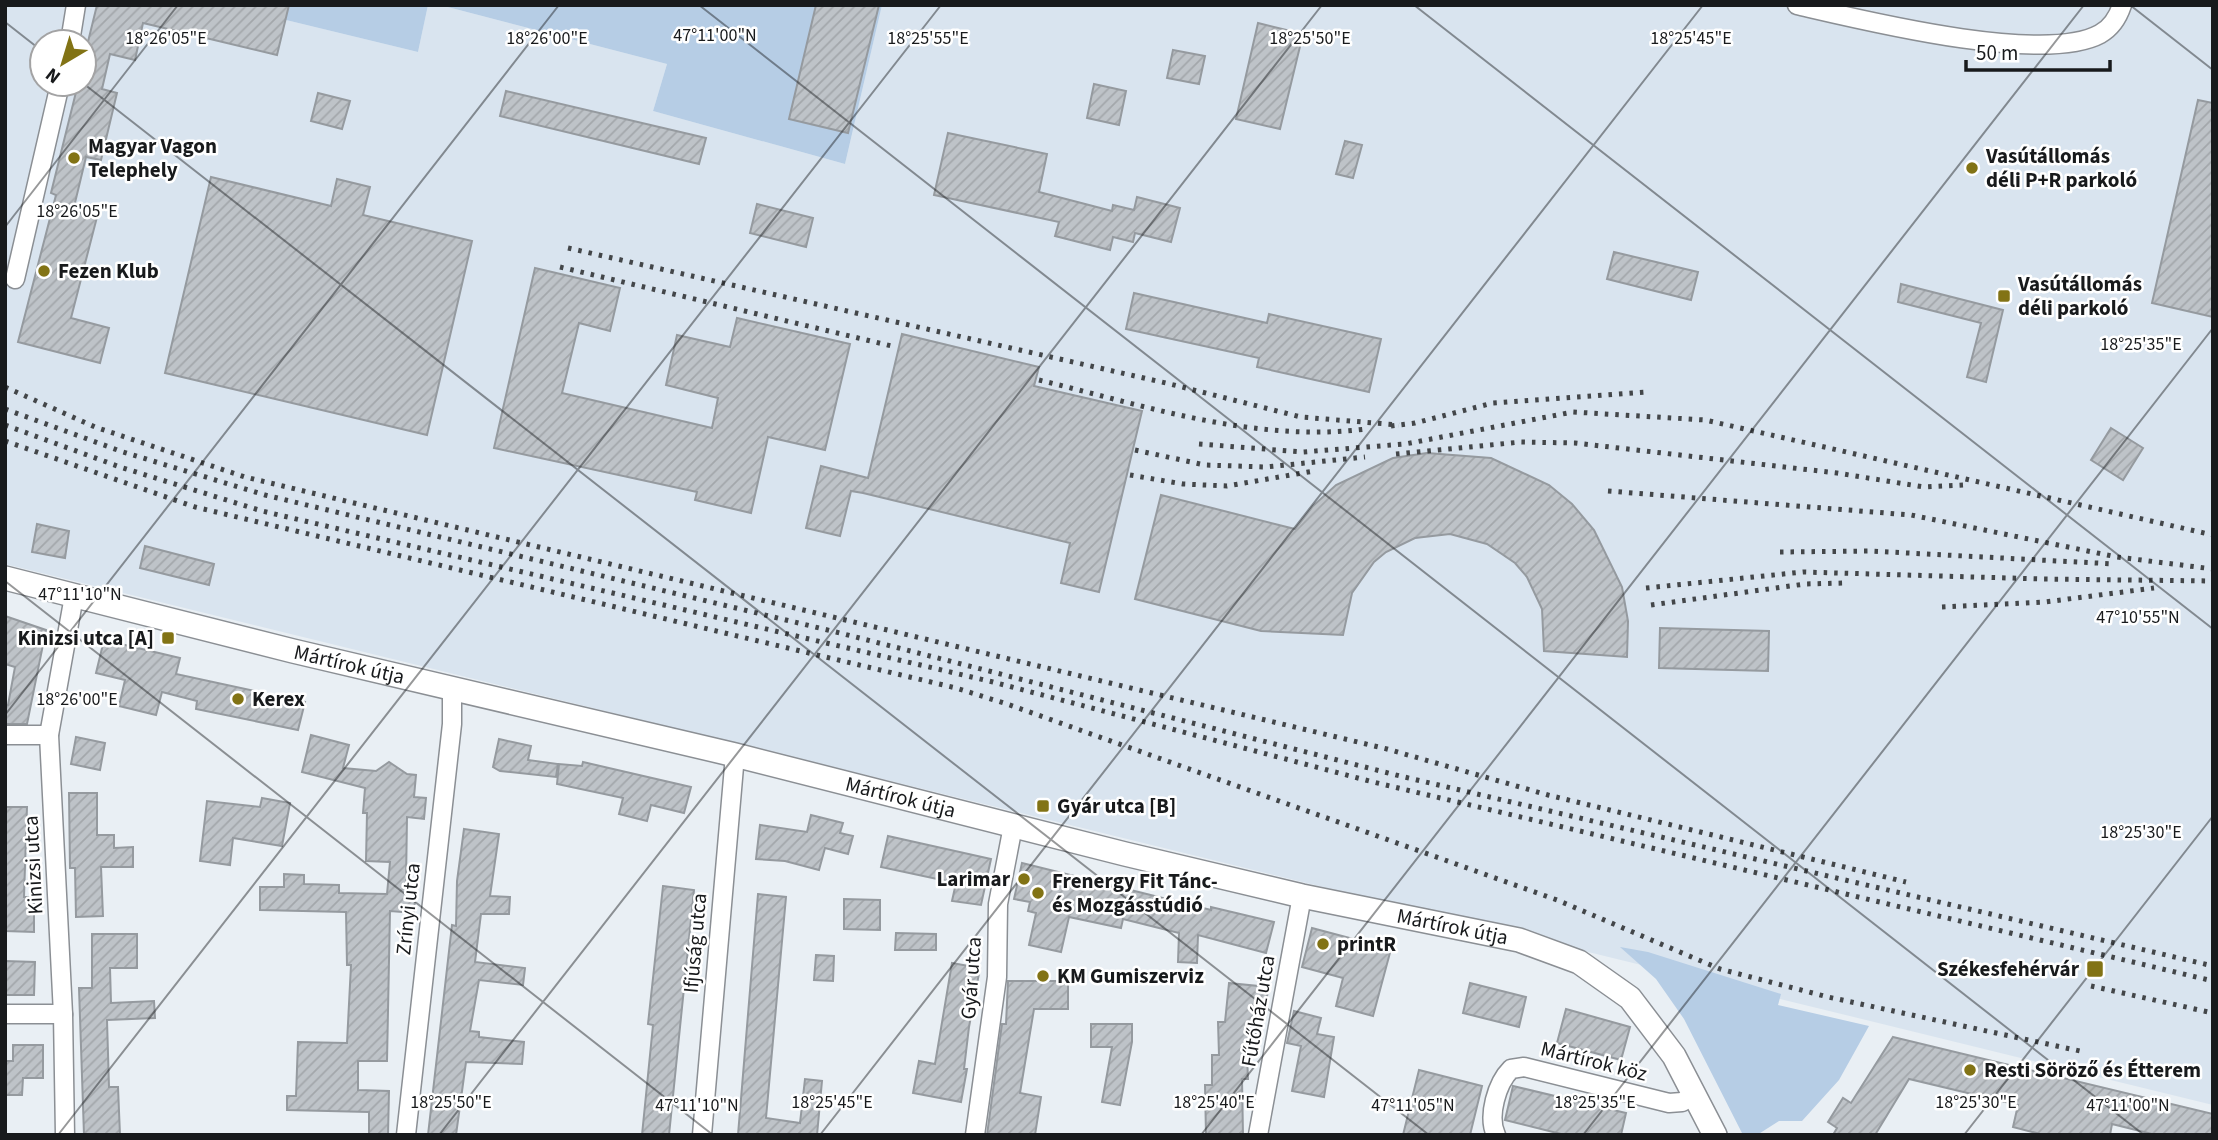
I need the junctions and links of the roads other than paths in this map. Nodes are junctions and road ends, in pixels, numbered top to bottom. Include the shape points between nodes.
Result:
1 (76, 5) edge
2 (1797, 5) edge
3 (2122, 5) edge
4 (72, 28) edge
5 (57, 98) edge
6 (15, 279) dead end
7 (5, 578) edge
8 (74, 596) junction
9 (452, 688) junction
10 (5, 735) edge
11 (49, 735) junction
12 (735, 755) junction
13 (1013, 825) junction
14 (1303, 896) junction
15 (5, 1014) edge
16 (63, 1014) junction
17 (1695, 1095) junction
18 (65, 1135) edge
19 (406, 1135) edge
20 (702, 1135) edge
21 (975, 1135) edge
22 (1258, 1135) edge
23 (1496, 1135) edge
24 (1715, 1135) edge

1 - 4 street
2 - 3 street via 1892,26 2043,45 2098,35 2113,23
5 - 6 street
7 - 8 street, Mártírok útja
8 - 9 street, Mártírok útja
8 - 11 street, Kinizsi utca
9 - 12 street, Mártírok útja
9 - 19 street, Zrínyi utca via 452,724
10 - 11 street
11 - 16 street, Kinizsi utca
12 - 13 street, Mártírok útja
12 - 20 street, Ifjúság utca
13 - 14 street, Mártírok útja
13 - 21 street, Gyár utca via 998,904 998,977
14 - 17 street, Mártírok útja via 1519,940 1579,962 1614,984 1645,1015
14 - 22 street, Fűtőház utca
15 - 16 street
16 - 18 street, Kinizsi utca
17 - 23 street, Mártírok köz via 1669,1103 1524,1067 1511,1069 1501,1079 1492,1123
17 - 24 street, Mártírok útja

